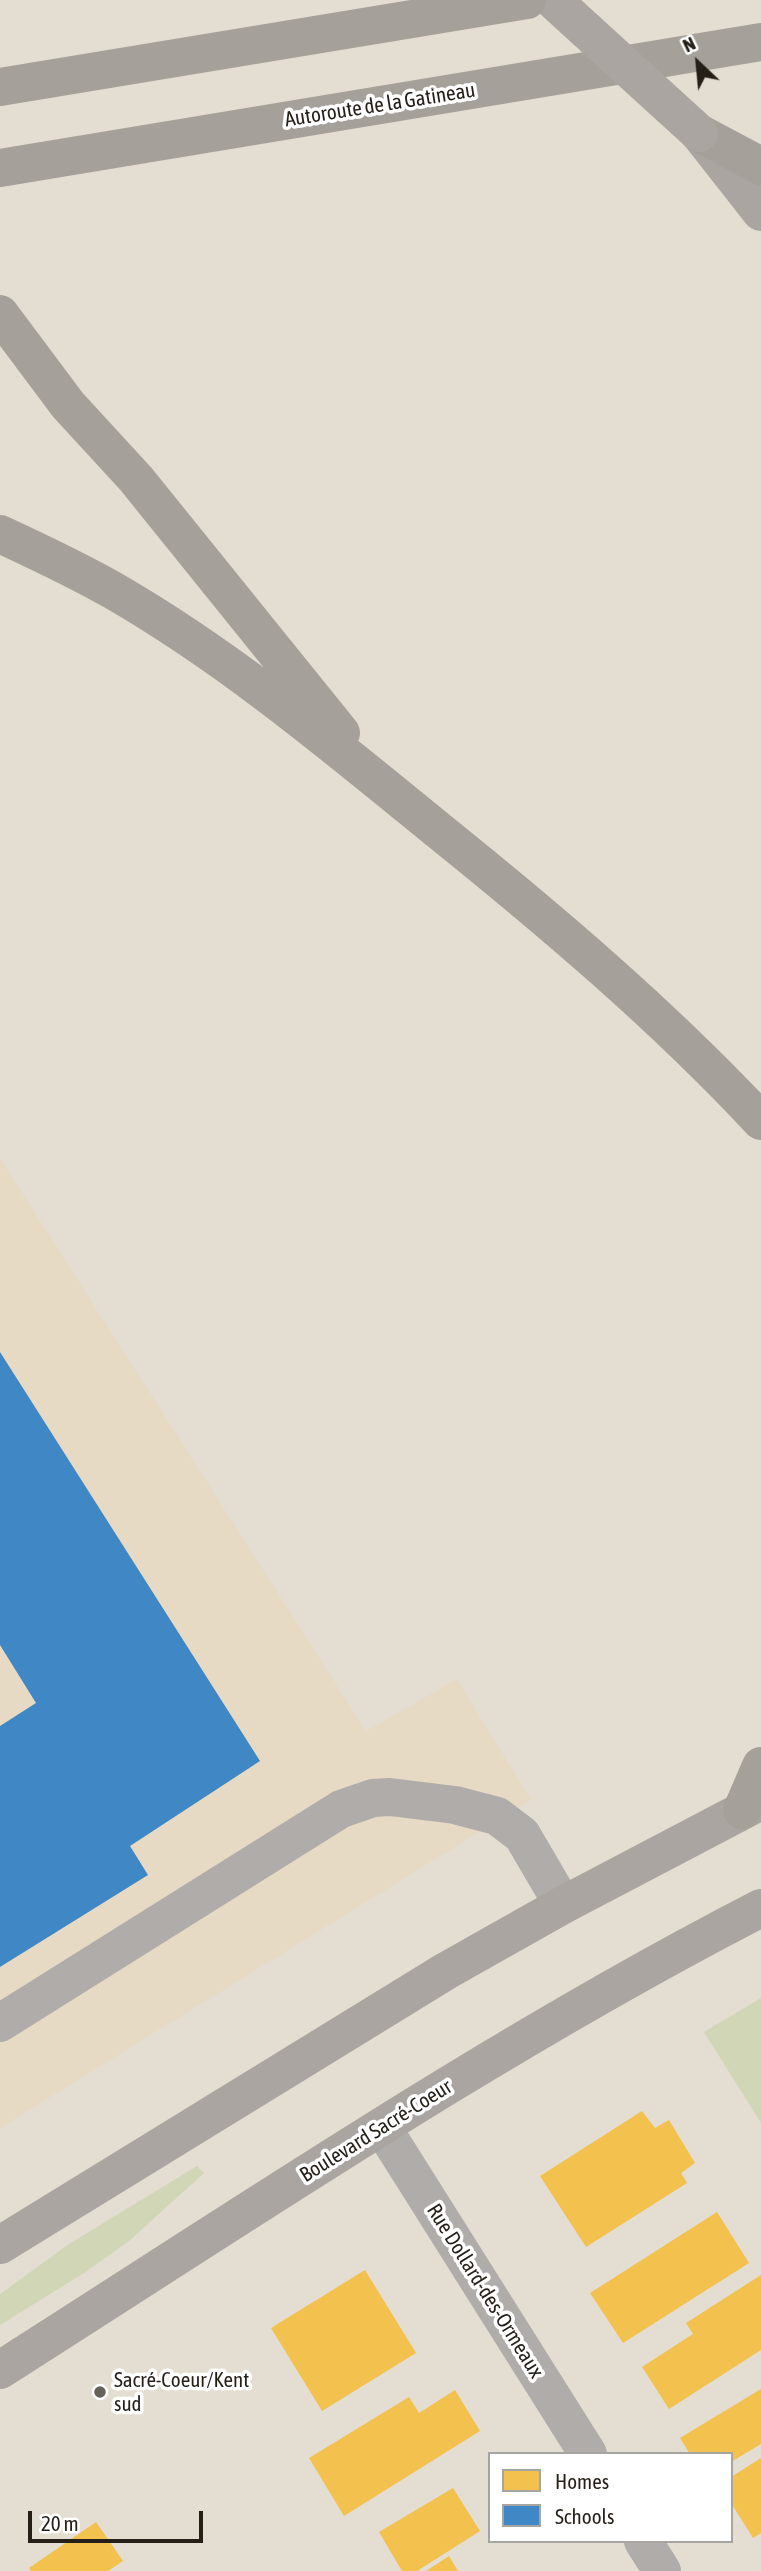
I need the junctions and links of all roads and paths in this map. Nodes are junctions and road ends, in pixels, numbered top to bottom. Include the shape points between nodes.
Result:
1 (527, 0) edge
2 (553, 0) edge
3 (761, 42) edge
4 (0, 87) edge
5 (699, 133) junction
6 (761, 166) edge
7 (0, 167) edge
8 (761, 212) edge
9 (7, 325) edge
10 (0, 534) edge
11 (381, 782) junction
12 (761, 1121) edge
13 (761, 1766) edge
14 (752, 1805) edge
15 (563, 1905) junction
16 (761, 1908) edge
17 (0, 2024) edge
18 (382, 2127) junction
19 (0, 2245) edge
20 (0, 2370) edge
21 (587, 2452) edge
22 (644, 2543) edge
23 (662, 2571) edge

1 - 4 highway
2 - 5 main road, bridge
3 - 7 highway, Autoroute de la Gatineau
5 - 6 highway
5 - 8 main road
9 - 11 highway
10 - 11 highway via 77,571 151,615 251,683
11 - 12 highway via 607,971
13 - 14 highway
14 - 15 main road
15 - 17 street via 522,1835 497,1816 455,1805 373,1798 341,1809
15 - 19 main road via 446,1971
16 - 18 main road, Boulevard Sacré-Coeur via 640,1971
18 - 20 main road, Boulevard Sacré-Coeur
18 - 21 street, Rue Dollard-des-Ormeaux
22 - 23 street

